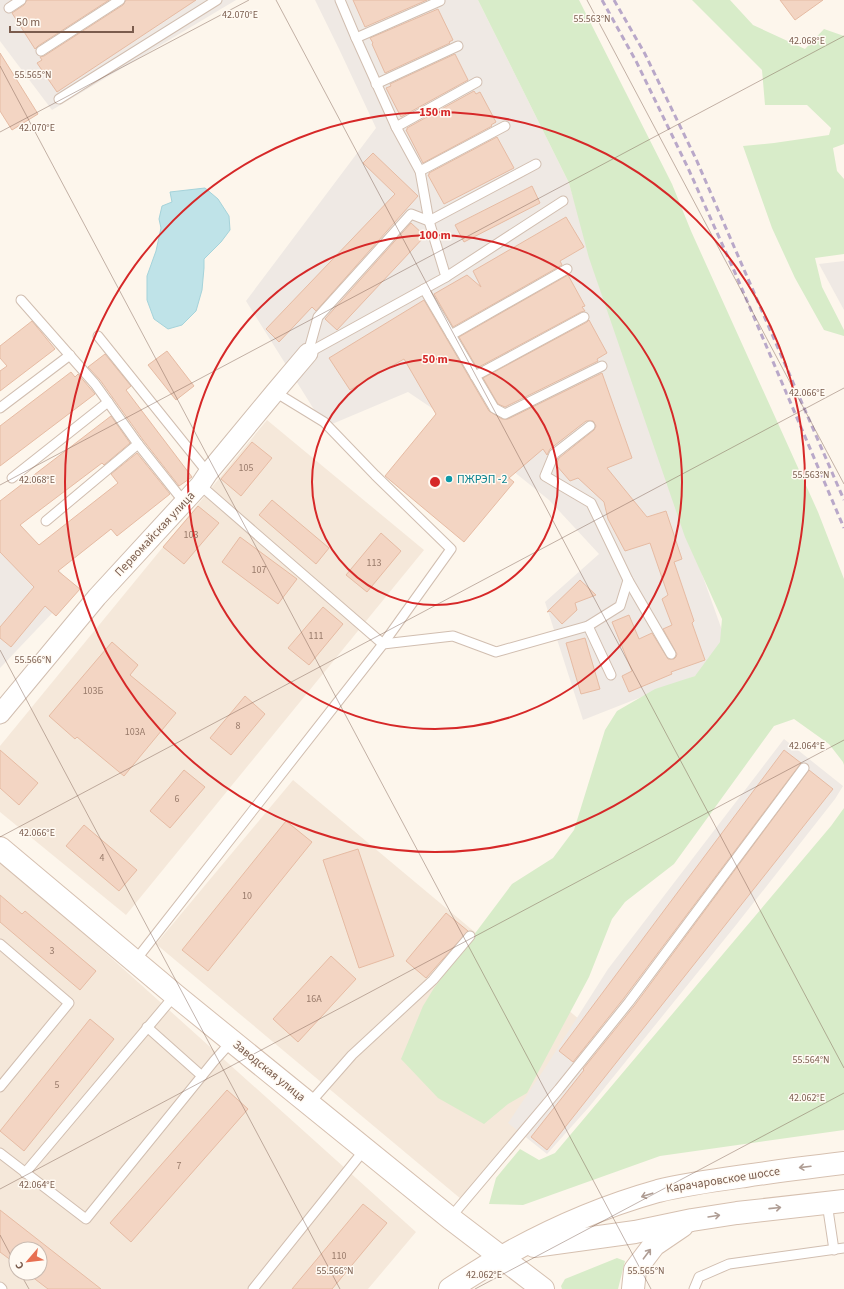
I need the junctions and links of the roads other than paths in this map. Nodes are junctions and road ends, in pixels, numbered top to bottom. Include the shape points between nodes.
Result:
1 (22, 0) edge
2 (120, 0) edge
3 (217, 0) edge
4 (340, 0) edge
5 (440, 1) dead end
6 (9, 8) dead end
7 (356, 38) junction
8 (458, 46) dead end
9 (40, 51) dead end
10 (477, 82) dead end
11 (376, 84) junction
12 (59, 98) dead end
13 (505, 126) dead end
14 (396, 128) junction
15 (536, 164) dead end
16 (420, 171) junction
17 (563, 201) dead end
18 (429, 221) junction
19 (567, 269) dead end
20 (446, 276) junction
21 (424, 289) junction
22 (21, 300) dead end
23 (584, 317) dead end
24 (451, 335) junction
25 (98, 336) dead end
26 (308, 354) junction
27 (70, 356) junction
28 (602, 366) dead end
29 (475, 376) junction
30 (275, 392) junction
31 (108, 402) junction
32 (0, 408) edge
33 (590, 426) dead end
34 (138, 444) junction
35 (12, 478) dead end
36 (204, 479) junction
37 (184, 502) junction
38 (46, 521) dead end
39 (628, 580) junction
40 (588, 626) junction
41 (383, 644) junction
42 (671, 654) dead end
43 (611, 675) dead end
44 (0, 714) edge
45 (804, 768) dead end
46 (0, 848) edge
47 (470, 936) dead end
48 (0, 944) edge
49 (135, 961) junction
50 (175, 994) junction
51 (146, 1028) junction
52 (232, 1041) junction
53 (202, 1076) junction
54 (0, 1087) edge
55 (309, 1104) junction
56 (365, 1149) junction
57 (0, 1154) edge
58 (844, 1163) edge
59 (25, 1173) junction
60 (835, 1202) edge
61 (591, 1213) junction
62 (450, 1218) junction
63 (692, 1220) junction
64 (594, 1237) junction
65 (844, 1248) edge
66 (834, 1250) junction
67 (509, 1252) junction
68 (0, 1287) edge
69 (2, 1289) edge
70 (253, 1289) edge
71 (450, 1289) edge
72 (543, 1289) edge
73 (633, 1289) edge
74 (694, 1289) edge

1 - 6 lane
2 - 9 lane
3 - 12 lane
4 - 7 lane
5 - 7 lane
7 - 11 lane
8 - 11 lane
10 - 14 lane
11 - 14 lane
13 - 16 lane
14 - 16 lane
15 - 18 lane
16 - 18 lane
17 - 20 lane
18 - 20 lane
18 - 26 lane via 411,214 318,317
19 - 24 lane
20 - 21 lane
21 - 24 lane
21 - 26 lane
22 - 27 lane
23 - 29 lane
24 - 29 lane
25 - 36 lane
26 - 30 street, Первомайская улица
27 - 31 lane
27 - 32 lane
28 - 29 lane via 505,414 494,408
30 - 36 street, Первомайская улица
30 - 41 lane via 324,422 451,549
31 - 34 lane
31 - 35 lane
33 - 39 lane via 554,454 545,476 591,503
34 - 37 lane
34 - 38 lane
36 - 37 street, Первомайская улица
36 - 41 lane
37 - 44 street, Первомайская улица via 97,597
39 - 40 lane via 620,606
39 - 42 lane
40 - 41 lane via 496,652 453,636
40 - 43 lane
41 - 49 lane
45 - 62 lane via 629,1002 559,1090
46 - 49 street, Заводская улица
47 - 55 lane via 433,980 352,1055
48 - 54 lane via 69,1003
49 - 50 street, Заводская улица
50 - 51 lane
50 - 52 street, Заводская улица
51 - 53 lane
51 - 59 lane
52 - 53 lane
52 - 55 street, Заводская улица
53 - 59 lane via 86,1219
55 - 56 street, Заводская улица
56 - 62 street, Заводская улица
56 - 70 lane
57 - 59 lane
58 -> 61 street, Карачаровское шоссе via 712,1180 658,1191
63 -> 60 street via 737,1212
60 - 66 lane
61 - 64 street via 584,1220 583,1227 586,1233
61 - 67 street, Карачаровское шоссе
62 - 67 street, Заводская улица
63 - 64 street via 635,1232
73 -> 63 street via 635,1270 654,1245
64 - 67 street
65 - 66 lane
66 - 74 lane via 729,1264 699,1277
67 - 71 street, Карачаровское шоссе
67 - 72 street, Заводская улица
68 - 69 lane

